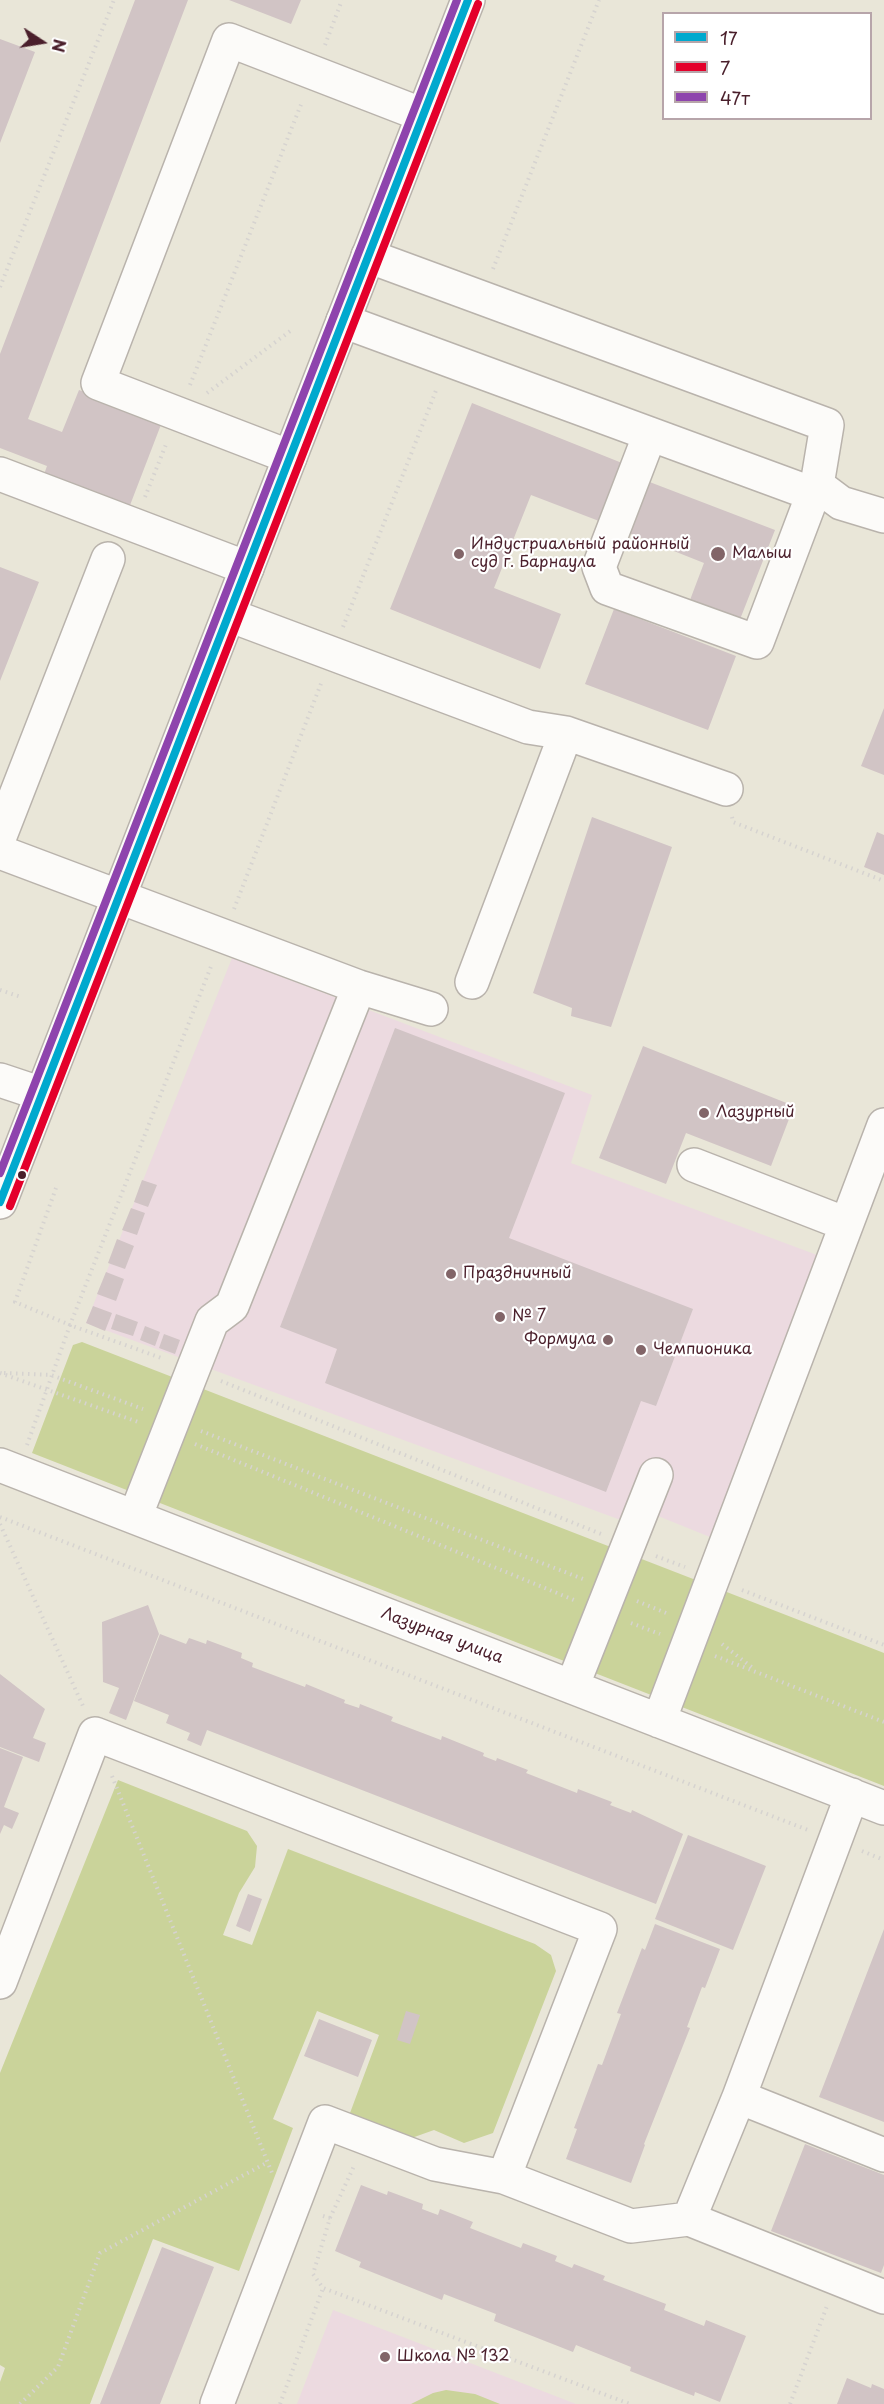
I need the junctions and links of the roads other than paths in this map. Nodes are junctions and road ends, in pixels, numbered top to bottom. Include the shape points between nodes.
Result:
1 (463, 1) edge
2 (423, 115) junction
3 (369, 256) junction
4 (343, 321) junction
5 (650, 434) junction
6 (290, 457) junction
7 (0, 474) edge
8 (815, 489) junction
9 (884, 516) edge
10 (108, 559) dead end
11 (247, 568) junction
12 (229, 615) junction
13 (566, 733) junction
14 (726, 789) road end
15 (0, 836) edge
16 (0, 852) edge
17 (119, 896) junction
18 (472, 982) dead end
19 (359, 987) junction
20 (431, 1009) dead end
21 (0, 1080) edge
22 (42, 1094) junction
23 (884, 1125) edge
24 (694, 1165) dead end
25 (0, 1202) edge
26 (846, 1224) junction
27 (13, 1458) edge
28 (656, 1475) dead end
29 (135, 1517) junction
30 (572, 1687) junction
31 (659, 1721) junction
32 (852, 1796) junction
33 (884, 1808) edge
34 (0, 1982) edge
35 (739, 2097) junction
36 (884, 2155) edge
37 (504, 2177) junction
38 (689, 2219) junction
39 (884, 2297) edge
40 (217, 2404) edge

1 - 2 main road
2 - 3 main road
2 - 6 main road via 230,40 98,383
3 - 4 main road
3 - 8 main road via 827,425
4 - 5 main road
4 - 6 main road
5 - 8 main road
5 - 8 main road via 599,567 607,588 757,642
6 - 11 main road
7 - 11 main road
8 - 9 main road via 841,503
10 - 15 main road
11 - 12 main road
12 - 13 main road via 528,728
12 - 17 main road
13 - 14 main road
13 - 18 main road
16 - 17 main road
17 - 19 main road
17 - 22 main road
19 - 20 main road
19 - 29 main road via 232,1306 212,1321
21 - 22 main road
22 - 25 main road
23 - 26 main road
24 - 26 main road
26 - 31 main road
27 - 29 main road, Лазурная улица
28 - 30 main road
29 - 30 main road, Лазурная улица
30 - 31 main road, Лазурная улица
31 - 32 main road, Лазурная улица
32 - 33 main road, Лазурная улица
32 - 35 main road
34 - 37 main road via 95,1734 600,1929
35 - 36 main road
35 - 38 main road
37 - 38 main road via 631,2226
37 - 40 main road via 435,2164 325,2122
38 - 39 main road

